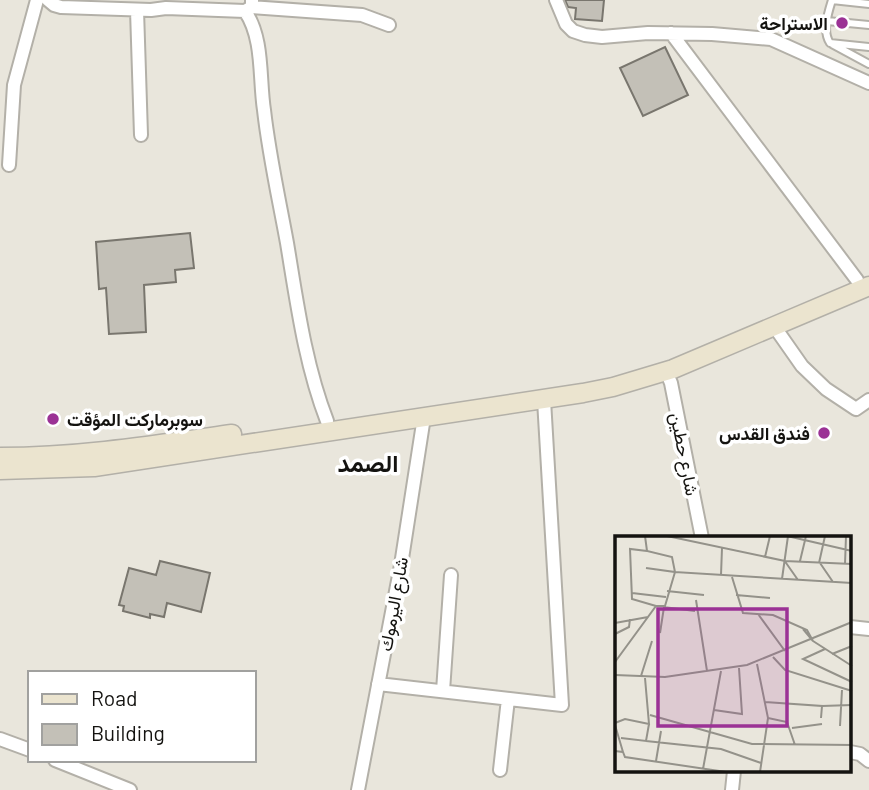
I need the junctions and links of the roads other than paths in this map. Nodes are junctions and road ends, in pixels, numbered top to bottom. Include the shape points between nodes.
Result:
1 (37, 0) edge
2 (48, 0) edge
3 (556, 0) edge
4 (869, 4) edge
5 (249, 6) edge
6 (137, 10) junction
7 (827, 21) junction
8 (389, 24) dead end
9 (869, 25) edge
10 (671, 33) junction
11 (830, 43) junction
12 (869, 47) edge
13 (869, 64) edge
14 (869, 83) edge
15 (141, 135) dead end
16 (9, 165) dead end
17 (865, 281) edge
18 (774, 326) junction
19 (666, 371) junction
20 (544, 400) junction
21 (869, 400) edge
22 (424, 417) junction
23 (327, 421) junction
24 (0, 457) edge
25 (0, 470) edge
26 (702, 536) edge
27 (451, 575) dead end
28 (379, 684) junction
29 (443, 691) junction
30 (508, 699) junction
31 (0, 739) edge
32 (28, 749) edge
33 (852, 752) edge
34 (869, 761) edge
35 (60, 762) edge
36 (500, 770) dead end
37 (734, 772) edge
38 (130, 790) edge
39 (358, 790) edge
40 (732, 790) edge

1 - 16 street via 15,85
2 - 6 street via 61,7
3 - 10 street via 566,24 585,36
4 - 7 lane via 832,0
5 - 6 street
5 - 8 street via 362,15
5 - 23 street via 304,342
6 - 15 street
7 - 9 lane
7 - 11 lane
10 - 14 street via 771,39
10 - 17 street
11 - 12 lane
11 - 13 lane
17 - 18 main road
17 - 23 main road via 672,359 599,380
18 - 19 main road
18 - 21 street via 802,366 826,389 856,409
19 - 20 main road
19 - 26 street, شارع حطين
20 - 22 main road
20 - 30 street via 562,705
22 - 25 main road via 94,467
22 - 28 street, شارع اليرموك
23 - 24 main road via 90,453
27 - 29 street
28 - 29 street
28 - 39 street, شارع اليرموك
29 - 30 street
30 - 36 street
31 - 32 street
33 - 34 street
35 - 38 street
37 - 40 street

